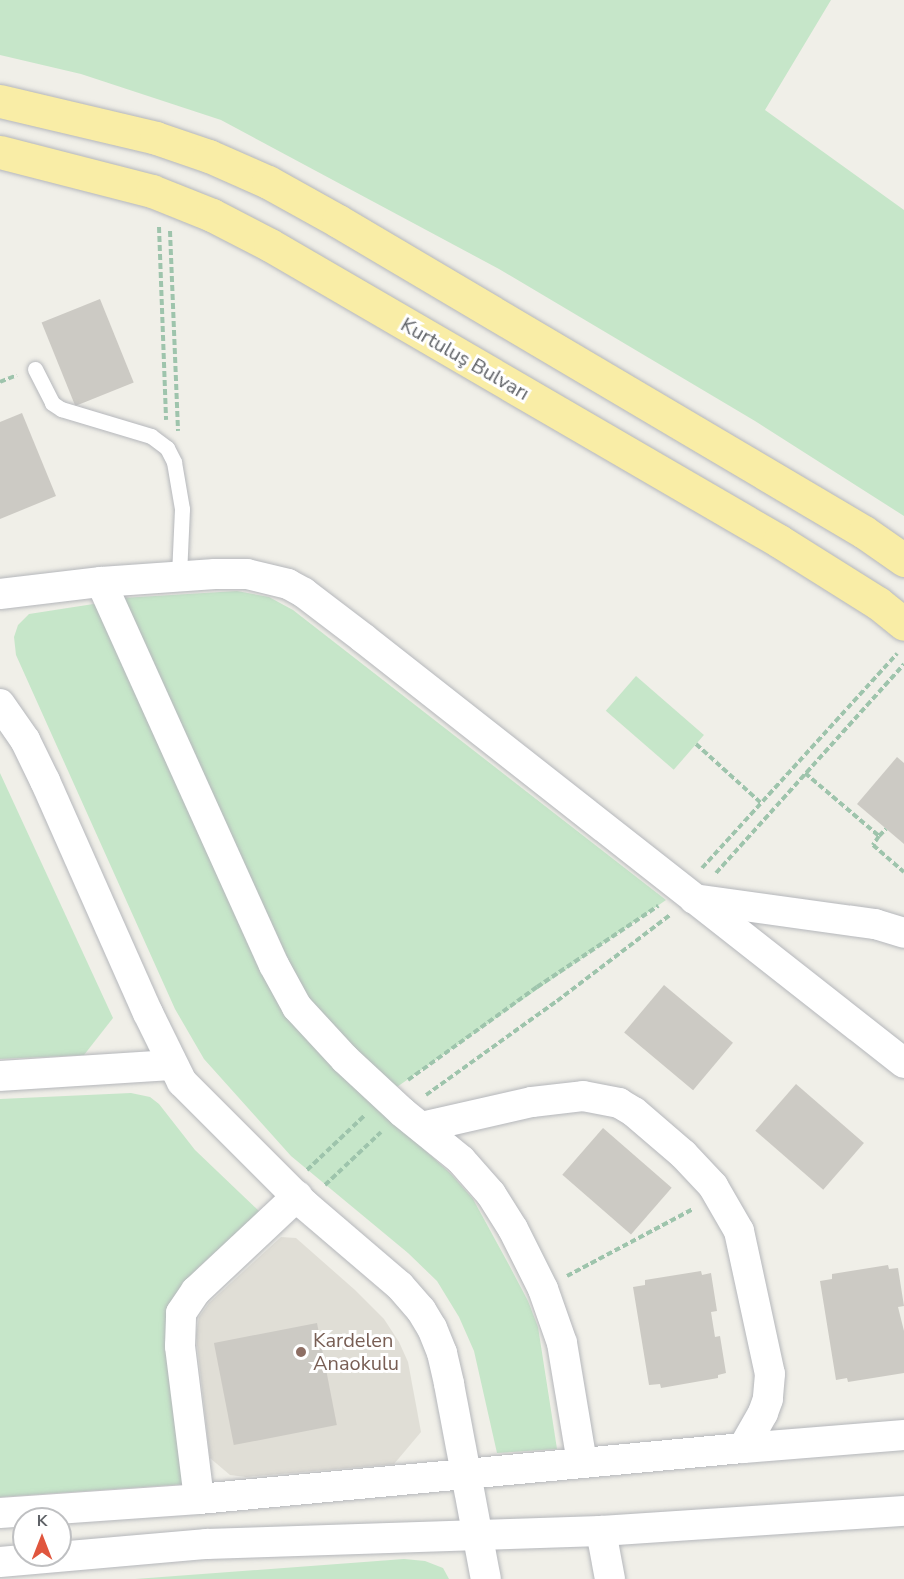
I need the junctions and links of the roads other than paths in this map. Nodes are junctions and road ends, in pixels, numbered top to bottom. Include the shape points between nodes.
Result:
1 (0, 101) edge
2 (0, 152) edge
3 (35, 369) dead end
4 (904, 560) edge
5 (179, 576) junction
6 (101, 582) junction
7 (0, 594) edge
8 (901, 638) edge
9 (0, 704) edge
10 (692, 898) junction
11 (904, 933) edge
12 (904, 1063) edge
13 (172, 1065) junction
14 (0, 1076) edge
15 (403, 1112) junction
16 (297, 1196) junction
17 (904, 1435) edge
18 (743, 1448) junction
19 (582, 1462) junction
20 (465, 1474) junction
21 (199, 1499) junction
22 (904, 1511) edge
23 (0, 1513) edge
24 (601, 1531) junction
25 (477, 1537) junction
26 (0, 1562) edge
27 (486, 1579) edge
28 (610, 1579) edge

1 - 4 highway via 156,138 268,182 864,532
2 - 8 highway, Kurtuluş Bulvarı via 153,191 270,245 779,541 878,603
3 - 5 lane via 52,403 61,409 173,444 182,510
5 - 6 street
5 - 10 street via 247,574 288,584 304,593
6 - 7 street
6 - 15 street via 285,987 312,1026
9 - 13 street via 25,740 45,781
10 - 11 street via 875,924
10 - 12 street
13 - 14 street
13 - 16 street via 192,1094
15 - 18 street via 601,1098 634,1112 683,1154 719,1195 739,1231 770,1374 763,1413
15 - 19 street via 461,1160 491,1194 513,1229 543,1289 562,1343
16 - 20 street via 400,1286 432,1328 442,1353
16 - 21 street via 196,1291 181,1312 180,1346
17 - 18 street
18 - 19 street
19 - 20 street
20 - 21 street
20 - 25 street
21 - 23 street
22 - 24 street
24 - 25 street
24 - 28 street
25 - 26 street via 207,1544
25 - 27 street

